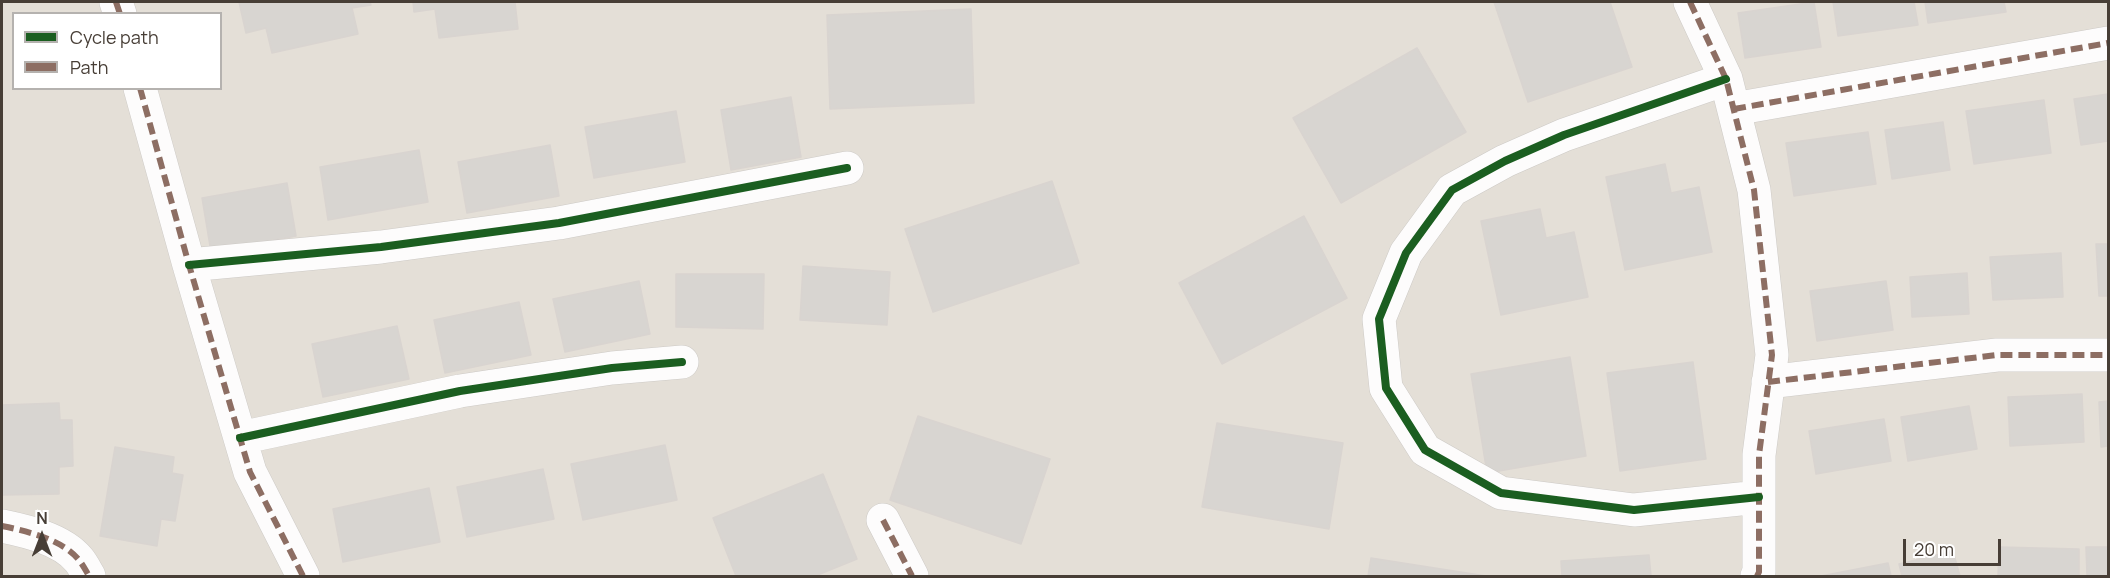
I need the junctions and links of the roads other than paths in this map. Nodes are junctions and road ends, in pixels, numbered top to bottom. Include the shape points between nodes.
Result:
1 (1690, 2) edge
2 (2109, 42) edge
3 (141, 90) edge
4 (1730, 94) junction
5 (847, 168) dead end
6 (189, 265) junction
7 (2109, 355) edge
8 (682, 362) dead end
9 (1768, 382) junction
10 (240, 438) junction
11 (1759, 496) junction
12 (883, 520) dead end
13 (2, 526) edge
14 (89, 576) edge
15 (303, 576) edge
16 (912, 576) edge
17 (1757, 576) edge

1 - 4 street
2 - 4 street
3 - 6 street
4 - 9 street via 1754,190 1772,355
4 - 11 street via 1564,135 1452,190 1406,253 1379,319 1386,388 1425,450 1502,493 1634,510
5 - 6 street via 559,224 381,247
6 - 10 street
7 - 9 street via 1997,355
8 - 10 street via 612,368 460,392
9 - 11 street via 1759,455
10 - 15 street via 250,472
11 - 17 street
12 - 16 street
13 - 14 street via 29,531 57,544 78,559

